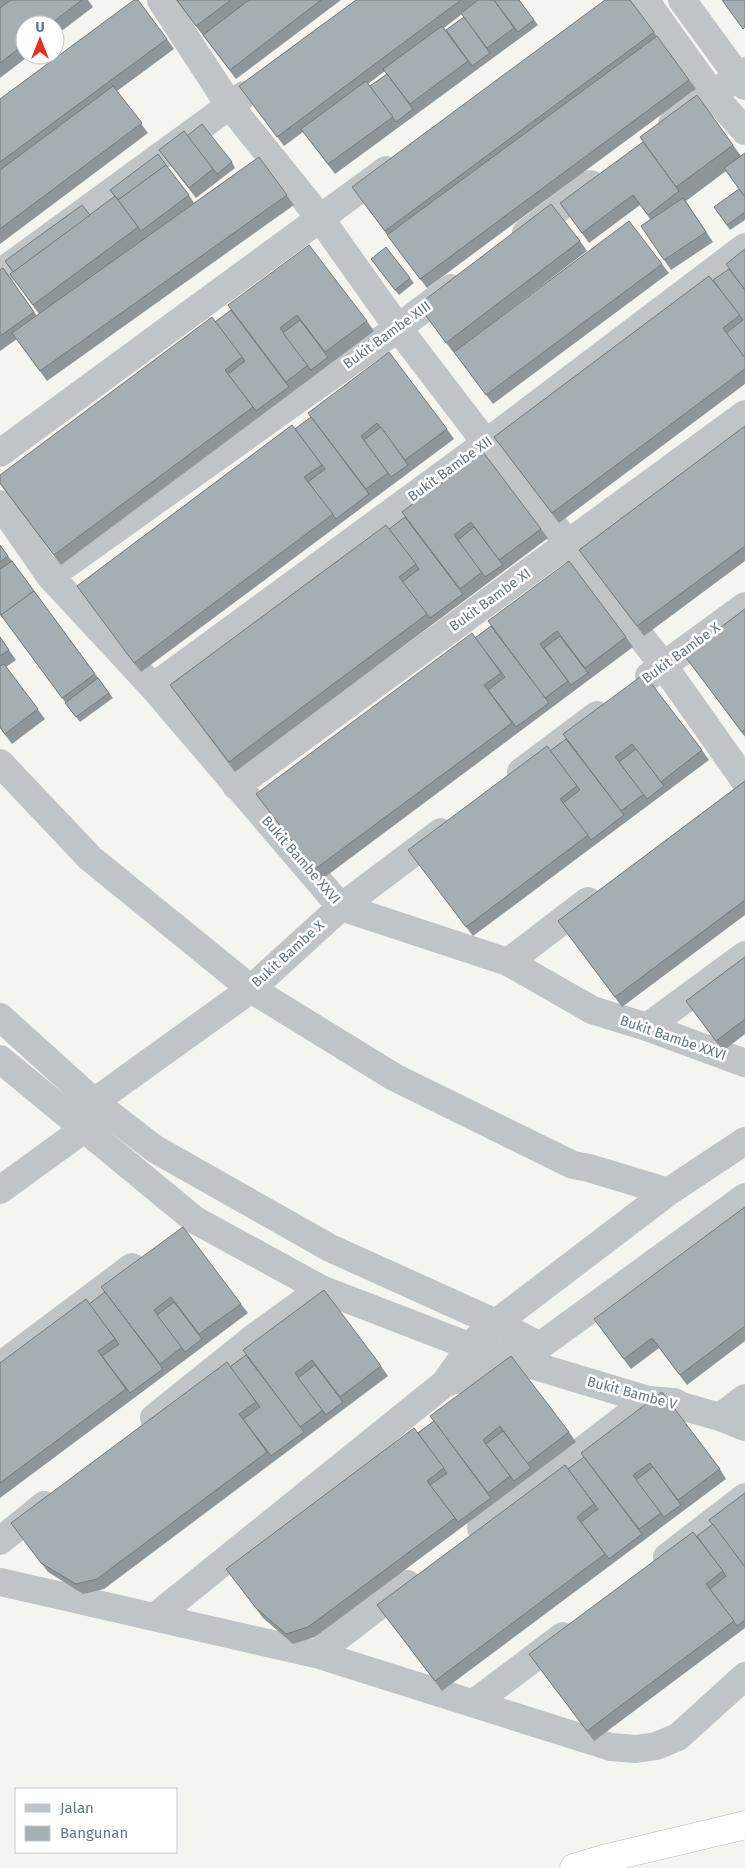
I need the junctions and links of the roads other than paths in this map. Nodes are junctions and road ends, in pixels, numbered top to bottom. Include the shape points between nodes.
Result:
1 (645, 0) edge
2 (682, 0) edge
3 (147, 2) edge
4 (742, 78) edge
5 (261, 82) edge
6 (712, 94) junction
7 (230, 106) junction
8 (745, 131) edge
9 (650, 140) edge
10 (408, 153) edge
11 (610, 170) edge
12 (320, 218) junction
13 (508, 246) edge
14 (745, 247) edge
15 (0, 273) edge
16 (469, 275) edge
17 (398, 328) junction
18 (745, 414) edge
19 (486, 443) junction
20 (0, 453) edge
21 (0, 504) edge
22 (568, 543) junction
23 (50, 576) junction
24 (745, 606) edge
25 (663, 665) junction
26 (153, 687) junction
27 (0, 763) edge
28 (740, 785) edge
29 (236, 786) junction
30 (498, 789) edge
31 (459, 818) edge
32 (611, 884) edge
33 (341, 907) junction
34 (745, 955) edge
35 (508, 962) junction
36 (250, 989) junction
37 (0, 1017) edge
38 (647, 1027) junction
39 (0, 1059) edge
40 (745, 1063) edge
41 (94, 1102) junction
42 (84, 1129) junction
43 (745, 1141) edge
44 (0, 1190) edge
45 (668, 1192) junction
46 (745, 1197) edge
47 (195, 1220) junction
48 (171, 1237) edge
49 (148, 1255) edge
50 (322, 1289) junction
51 (496, 1323) junction
52 (469, 1346) junction
53 (529, 1354) junction
54 (0, 1366) edge
55 (445, 1383) junction
56 (745, 1398) edge
57 (648, 1400) junction
58 (720, 1417) junction
59 (745, 1427) edge
60 (132, 1436) edge
61 (62, 1491) edge
62 (745, 1497) edge
63 (0, 1541) edge
64 (458, 1545) edge
65 (427, 1569) edge
66 (644, 1574) edge
67 (0, 1582) edge
68 (155, 1617) junction
69 (582, 1621) edge
70 (316, 1654) junction
71 (745, 1676) edge
72 (474, 1703) junction
73 (745, 1825) edge
74 (574, 1868) edge

1 - 6 street
2 - 4 street
3 - 7 street
4 - 6 street
5 - 7 street
6 - 8 street
6 - 9 street
7 - 12 street
7 - 15 street
10 - 12 street
11 - 13 street
12 - 17 street
12 - 20 street
14 - 19 street, Bukit Bambe XII
16 - 17 street, Bukit Bambe XIII
17 - 19 street
17 - 23 street, Bukit Bambe XIII
18 - 22 street, Bukit Bambe XI
19 - 22 street
19 - 26 street, Bukit Bambe XII
21 - 23 street, Bukit Bambe XXVI
22 - 25 street
22 - 29 street, Bukit Bambe XI
23 - 26 street, Bukit Bambe XXVI
24 - 25 street, Bukit Bambe X
25 - 28 street
25 - 30 street, Bukit Bambe X
26 - 29 street, Bukit Bambe XXVI
27 - 36 street via 90,858
29 - 33 street, Bukit Bambe XXVI
31 - 33 street, Bukit Bambe X
32 - 35 street
33 - 35 street, Bukit Bambe XXVI
33 - 36 street, Bukit Bambe X
34 - 38 street
35 - 38 street, Bukit Bambe XXVI via 592,1010
36 - 41 street, Bukit Bambe X
36 - 45 street via 394,1077 555,1157
37 - 41 street
38 - 40 street, Bukit Bambe XXVI
39 - 42 street
41 - 51 street via 156,1149 330,1248
42 - 44 street
42 - 47 street
43 - 45 street
45 - 51 street
46 - 53 street
47 - 48 street
47 - 50 street
49 - 54 street
50 - 52 street
50 - 60 street via 256,1336
51 - 52 street
51 - 53 street
52 - 53 street
52 - 55 street
53 - 55 street
53 - 57 street, Bukit Bambe V
55 - 68 street
56 - 58 street
57 - 58 street, Bukit Bambe V via 674,1402
57 - 64 street
58 - 59 street, Bukit Bambe V
61 - 63 street
62 - 66 street
65 - 70 street
67 - 68 street
68 - 70 street
69 - 72 street
70 - 72 street
71 - 72 street via 678,1737 656,1746 636,1749 595,1743
73 - 74 highway

